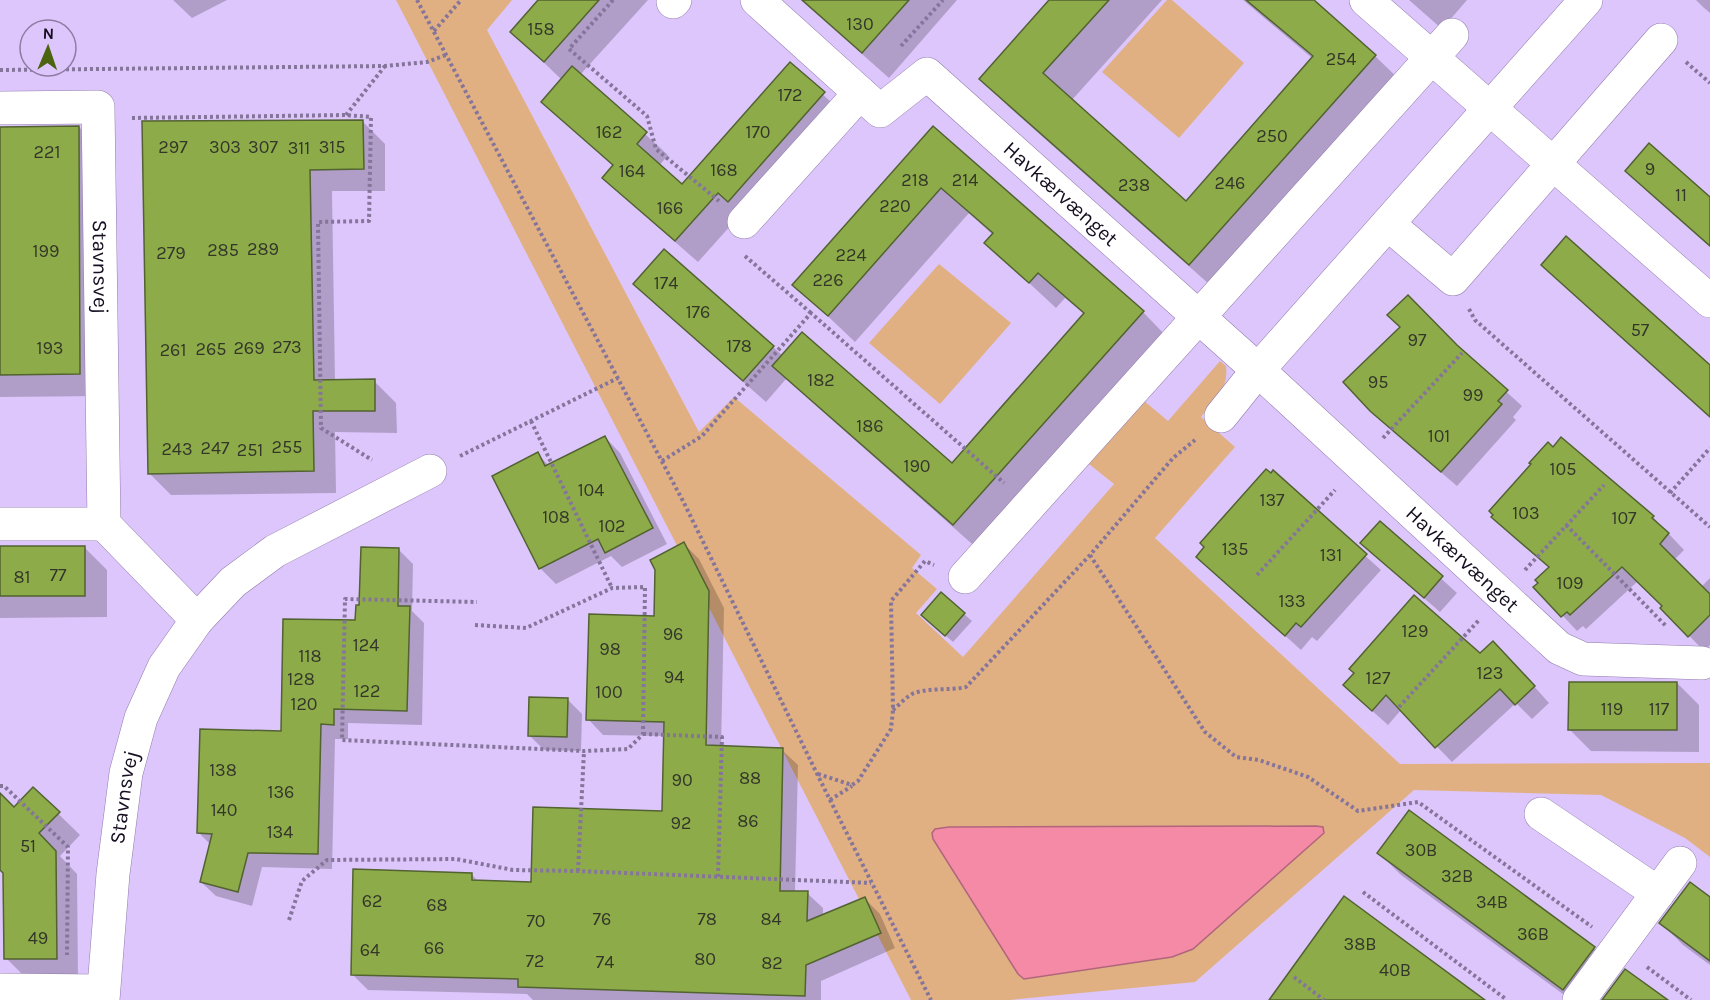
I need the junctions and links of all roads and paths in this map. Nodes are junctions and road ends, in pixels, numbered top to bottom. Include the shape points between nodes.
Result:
1 (417, 0) edge
2 (460, 0) edge
3 (613, 0) edge
4 (757, 0) edge
5 (1366, 0) edge
6 (1586, 0) edge
7 (434, 31) junction
8 (1661, 40) dead end
9 (1441, 46) junction
10 (446, 55) junction
11 (386, 66) junction
12 (0, 70) edge
13 (860, 93) junction
14 (0, 108) edge
15 (1489, 108) junction
16 (346, 115) junction
17 (98, 119) junction
18 (1553, 164) junction
19 (735, 215) joint
20 (1388, 224) junction
21 (745, 255) dead end
22 (1453, 279) junction
23 (1710, 301) edge
24 (811, 313) junction
25 (1198, 317) junction
26 (1258, 370) junction
27 (618, 378) junction
28 (1221, 416) joint
29 (531, 421) junction
30 (1710, 448) edge
31 (662, 461) junction
32 (429, 471) joint
33 (399, 487) junction
34 (1671, 493) junction
35 (1030, 506) junction
36 (0, 524) edge
37 (104, 524) junction
38 (1566, 525) dead end
39 (1710, 527) edge
40 (1090, 555) junction
41 (965, 577) joint
42 (612, 588) junction
43 (477, 602) dead end
44 (197, 620) junction
45 (475, 625) dead end
46 (1702, 663) joint
47 (893, 710) junction
48 (643, 734) junction
49 (584, 751) junction
50 (817, 774) junction
51 (852, 785) junction
52 (0, 786) edge
53 (830, 800) junction
54 (1541, 814) dead end
55 (1680, 863) dead end
56 (578, 871) junction
57 (718, 877) junction
58 (871, 883) junction
59 (1363, 892) dead end
60 (1658, 893) junction
61 (289, 920) dead end
62 (1619, 946) junction
63 (1294, 977) dead end
64 (0, 990) edge
65 (67, 991) junction
66 (103, 996) edge
67 (932, 1000) edge
68 (1324, 1000) edge
69 (1507, 1000) edge
70 (1579, 1000) edge
71 (1691, 1000) edge

1 - 7 path
2 - 7 path
3 - 19 path via 569,49 647,116 656,149
4 - 13 street, Havkærvænget
5 - 9 street
6 - 15 street
7 - 10 path
8 - 18 street
9 - 15 street
9 - 25 street
10 - 11 path via 427,62
10 - 27 path
11 - 12 path
11 - 16 path
13 - 19 street
13 - 25 street, Havkærvænget via 880,111 927,75
14 - 17 street via 98,107
15 - 18 street
15 - 20 street
16 - 17 path
16 - 33 path via 371,117 369,220 318,222 321,428 373,461
17 - 37 street, Stavnsvej
18 - 22 street
18 - 23 street
20 - 22 street
20 - 26 street
21 - 24 path
22 - 34 path via 1474,320
24 - 31 path via 702,436
24 - 35 path
25 - 26 street, Havkærvænget
25 - 35 street
26 - 28 street
26 - 46 street, Havkærvænget via 1559,648 1583,659
27 - 29 path
27 - 31 path
28 - 40 path via 1173,458
29 - 32 path
29 - 42 path
30 - 34 path
31 - 50 path
32 - 33 street, Stavnsvej
33 - 44 street, Stavnsvej via 274,551 233,582
34 - 39 path
35 - 41 street
36 - 37 street
37 - 44 street
38 - 46 path
40 - 47 path via 966,687 911,695
40 - 62 path via 1205,732 1236,757 1259,759 1308,777 1358,811 1418,802
41 - 47 path via 925,561 891,601
42 - 45 path via 526,628
42 - 48 path via 645,587
43 - 49 path via 345,599 342,740
44 - 66 street, Stavnsvej via 160,677 141,718 126,773
47 - 51 path via 891,729 858,782
48 - 49 path via 628,749
48 - 57 path via 722,736
49 - 56 path
50 - 51 path
50 - 53 path
51 - 53 path
52 - 65 path via 68,848
53 - 58 path
54 - 60 street
55 - 60 street
56 - 57 path
56 - 61 path via 513,870 456,859 327,860 302,881
57 - 58 path
58 - 67 path
59 - 69 path
60 - 62 street
62 - 70 street
62 - 71 path
63 - 68 path
64 - 65 street, Stavnsvej
65 - 66 street, Stavnsvej

